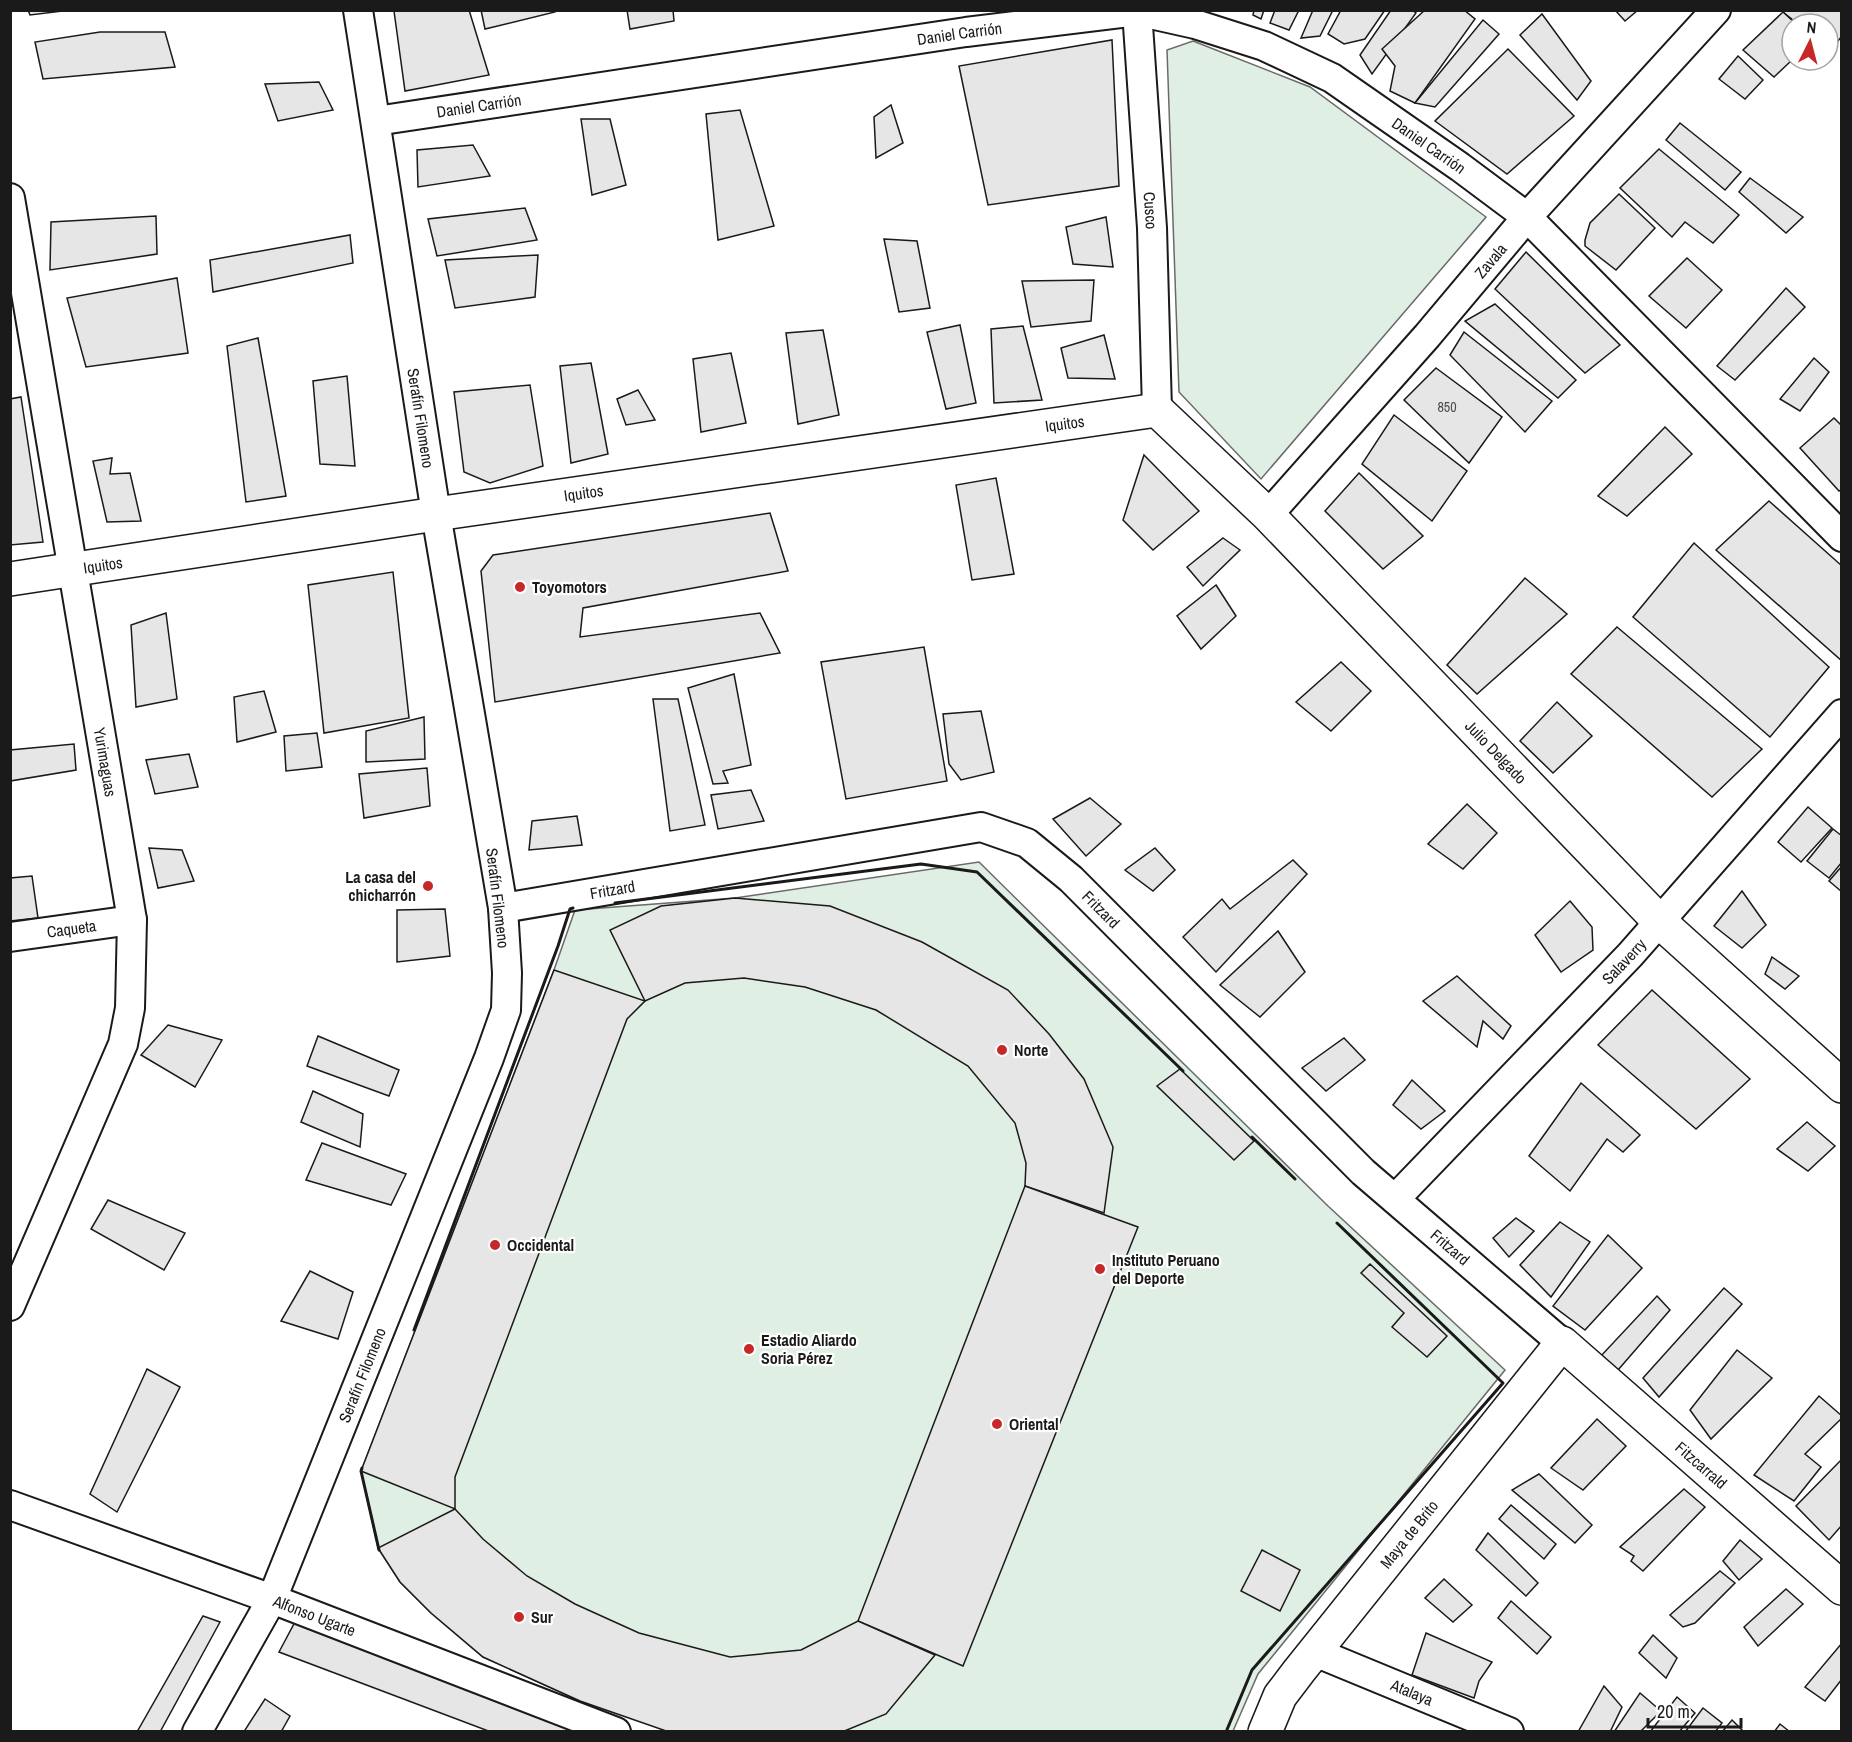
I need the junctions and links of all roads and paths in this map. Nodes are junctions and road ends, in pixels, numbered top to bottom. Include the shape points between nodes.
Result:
1 (358, 10) edge
2 (1716, 10) edge
3 (1137, 11) edge
4 (964, 21) edge
5 (376, 121) junction
6 (10, 198) edge
7 (1527, 217) junction
8 (1157, 410) junction
9 (436, 514) junction
10 (1268, 515) junction
11 (1842, 537) edge
12 (74, 568) junction
13 (10, 579) edge
14 (1842, 714) edge
15 (503, 908) junction
16 (132, 920) junction
17 (1660, 922) junction
18 (10, 937) edge
19 (1842, 1086) edge
20 (1395, 1199) junction
21 (10, 1306) edge
22 (1562, 1343) junction
23 (10, 1505) edge
24 (1842, 1588) edge
25 (272, 1599) junction
26 (1316, 1652) junction
27 (197, 1731) edge
28 (616, 1731) edge
29 (1265, 1731) edge
30 (1509, 1731) edge

1 - 5 street, Serafín Filomeno
2 - 7 street, Zavala
3 - 4 street, Daniel Carrión
3 - 7 street, Daniel Carrión via 1264,46 1332,78
3 - 8 street, Cusco via 1152,228
4 - 5 street, Daniel Carrión
5 - 9 street, Serafín Filomeno
6 - 12 street, Yurimaguas
7 - 10 street, Zavala
7 - 11 street, Daniel Carrión
8 - 9 street, Iquitos
8 - 10 street, Julio Delgado
9 - 12 street, Iquitos
9 - 15 street, Serafín Filomeno
10 - 17 street, Julio Delgado
12 - 13 street, Iquitos
12 - 16 street, Yurimaguas
14 - 17 street, Salaverry
15 - 20 street, Fritzard via 981,827 1027,843 1071,879 1363,1172
15 - 25 street, Serafín Filomeno via 506,1010
16 - 18 street, Caqueta
16 - 21 street, Yurimaguas via 130,1008 123,1044
17 - 19 street, Julio Delgado
17 - 20 street, Salaverry
20 - 22 street, Fritzard
22 - 24 street, Fitzcarrald
22 - 26 street, Maya de Brito
23 - 25 street, Alfonso Ugarte
25 - 27 street, Serafín Filomeno
25 - 28 street, Alfonso Ugarte
26 - 29 street, Maya de Brito via 1280,1696
26 - 30 street, Atalaya

